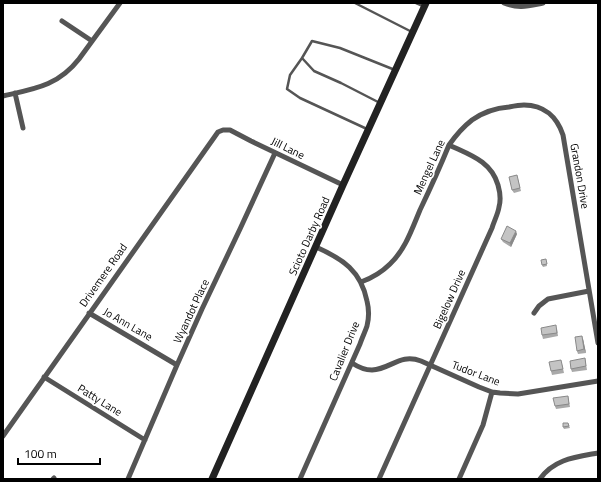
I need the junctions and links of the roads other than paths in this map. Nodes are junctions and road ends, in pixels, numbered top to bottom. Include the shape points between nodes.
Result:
1 (120, 3) edge
2 (355, 3) edge
3 (416, 3) edge
4 (504, 3) edge
5 (543, 3) edge
6 (425, 5) edge
7 (62, 21) dead end
8 (412, 33) junction
9 (92, 42) junction
10 (302, 58) junction
11 (396, 70) junction
12 (15, 93) junction
13 (3, 96) edge
14 (380, 103) junction
15 (546, 112) joint
16 (23, 128) dead end
17 (223, 130) joint
18 (368, 130) junction
19 (449, 145) junction
20 (275, 153) junction
21 (343, 185) junction
22 (316, 247) junction
23 (361, 282) junction
24 (589, 292) junction
25 (89, 313) junction
26 (534, 313) dead end
27 (598, 343) edge
28 (352, 363) junction
29 (177, 365) junction
30 (430, 366) junction
31 (44, 377) junction
32 (598, 381) edge
33 (492, 392) junction
34 (3, 436) edge
35 (146, 440) junction
36 (598, 453) edge
37 (128, 479) edge
38 (212, 479) edge
39 (300, 479) edge
40 (379, 479) edge
41 (459, 479) edge
42 (540, 479) edge

1 - 9 street
2 - 8 lane
3 - 6 lane
4 - 5 street via 517,7
6 - 8 main road, Scioto Darby Road
7 - 9 street
8 - 11 main road, Scioto Darby Road
9 - 12 street via 63,76 41,87
10 - 11 lane via 312,41 340,48
10 - 14 lane via 314,71
10 - 18 lane via 290,75 287,89 300,98
11 - 14 main road, Scioto Darby Road
12 - 13 street
12 - 16 street
14 - 18 main road, Scioto Darby Road
15 - 19 street, Mengel Lane via 524,105 494,110 473,119
15 - 24 street, Grandon Drive via 556,121 563,135
17 - 20 street, Jill Lane via 230,130
17 - 25 street, Drivemere Road via 214,137
18 - 21 main road, Scioto Darby Road
19 - 23 street, Mengel Lane via 398,255 383,270
19 - 30 street, Bigelow Drive via 474,156 488,167 497,181 500,198 492,228
20 - 21 street, Jill Lane
20 - 29 street, Wyandot Place
21 - 22 main road, Scioto Darby Road
22 - 23 street, Cavalier Drive via 350,267
22 - 38 main road, Scioto Darby Road
23 - 28 street, Cavalier Drive via 366,294 368,318
24 - 26 street via 548,299
24 - 27 street, Grandon Drive
25 - 29 street, Jo Ann Lane
25 - 31 street, Drivemere Road
28 - 30 street, Tudor Lane via 374,370 411,358
28 - 39 street, Cavalier Drive
29 - 35 street, Wyandot Place
30 - 33 street, Tudor Lane
30 - 40 street, Bigelow Drive
31 - 34 street, Drivemere Road
31 - 35 street, Patty Lane
32 - 33 street, Tudor Lane via 518,394
33 - 41 street via 483,425
35 - 37 street, Wyandot Place
36 - 42 street via 557,463

